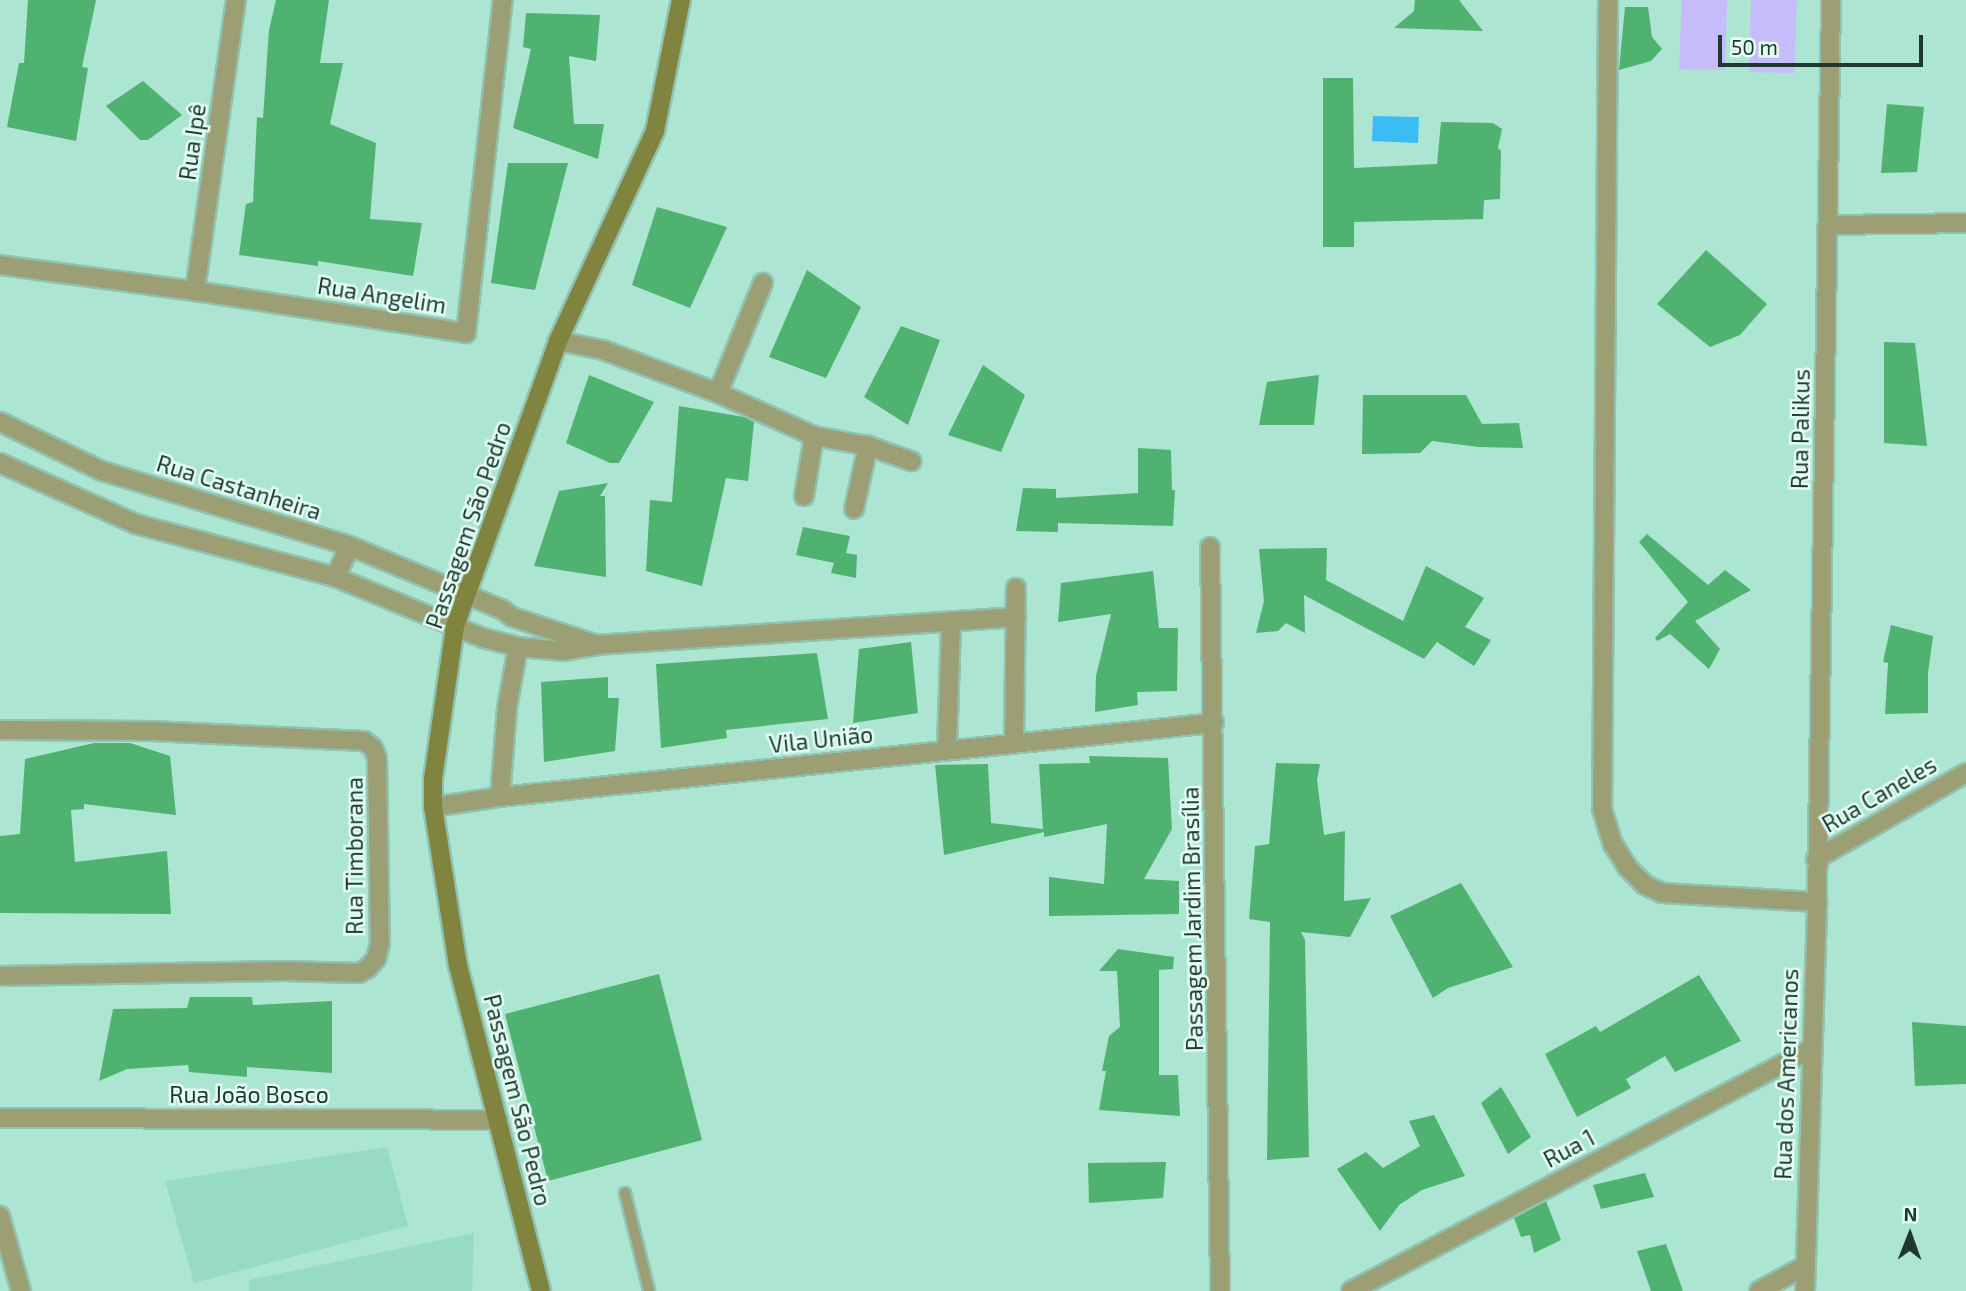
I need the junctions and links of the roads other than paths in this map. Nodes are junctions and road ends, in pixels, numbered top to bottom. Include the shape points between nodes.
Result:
1 (236, 0) edge
2 (503, 0) edge
3 (681, 0) edge
4 (1608, 0) edge
5 (1831, 0) edge
6 (1966, 223) edge
7 (1829, 225) junction
8 (0, 265) edge
9 (764, 284) dead end
10 (195, 291) junction
11 (558, 341) junction
12 (718, 393) junction
13 (0, 422) edge
14 (814, 436) junction
15 (868, 446) junction
16 (911, 461) dead end
17 (0, 464) edge
18 (804, 496) dead end
19 (855, 509) dead end
20 (351, 546) junction
21 (1210, 547) dead end
22 (335, 578) junction
23 (1016, 588) dead end
24 (466, 595) junction
25 (1016, 617) junction
26 (951, 621) junction
27 (455, 626) junction
28 (597, 645) junction
29 (517, 647) junction
30 (1214, 723) junction
31 (0, 730) edge
32 (1014, 744) junction
33 (947, 751) junction
34 (1966, 772) edge
35 (500, 797) junction
36 (433, 807) junction
37 (1816, 859) junction
38 (1817, 902) junction
39 (0, 976) edge
40 (1811, 1049) junction
41 (0, 1118) edge
42 (498, 1120) junction
43 (625, 1193) dead end
44 (0, 1216) edge
45 (1805, 1266) junction
46 (1354, 1290) edge
47 (21, 1291) edge
48 (541, 1291) edge
49 (649, 1291) edge
50 (1220, 1291) edge
51 (1759, 1291) edge
52 (1805, 1291) edge

1 - 10 street, Rua Ipê
2 - 10 street, Rua Angelim via 466,333
3 - 11 street, Passagem São Pedro via 655,131
4 - 38 street via 1602,809 1613,844 1629,869 1645,885 1662,893
5 - 7 street, Rua Palikus
6 - 7 street
7 - 37 street, Rua Palikus
8 - 10 street, Rua Angelim
9 - 12 street
11 - 12 street via 603,351
11 - 24 street, Passagem São Pedro
12 - 14 street
13 - 20 street, Rua Castanheira via 102,471
14 - 15 street
14 - 18 street
15 - 16 street
15 - 19 street
17 - 22 street via 136,524
20 - 22 street
20 - 24 street, Rua Castanheira
21 - 30 street, Passagem Jardim Brasília
22 - 27 street
23 - 25 street
24 - 27 street, Passagem São Pedro
24 - 28 street, Rua Castanheira via 512,617
25 - 26 street
25 - 32 street
26 - 28 street
26 - 33 street
27 - 29 street
27 - 36 street, Passagem São Pedro
28 - 29 street via 564,651
29 - 35 street
30 - 32 street, Vila União
30 - 50 street, Passagem Jardim Brasília
31 - 39 street, Rua Timborana via 151,731 364,741 377,758 380,943 376,959 359,973
32 - 33 street, Vila União
33 - 35 street, Vila União
34 - 37 street, Rua Caneles
35 - 36 street, Vila União
36 - 42 street, Passagem São Pedro via 458,966
37 - 38 street, Rua dos Americanos
38 - 40 street, Rua dos Americanos
40 - 45 street, Rua dos Americanos
40 - 46 street, Rua 1
41 - 42 street, Rua João Bosco
42 - 48 street, Passagem São Pedro
43 - 49 lane
44 - 47 street
45 - 51 street
45 - 52 street, Rua dos Americanos

